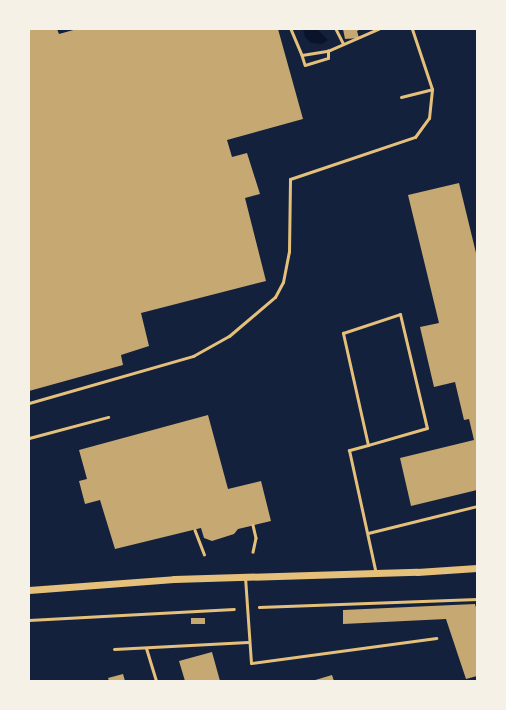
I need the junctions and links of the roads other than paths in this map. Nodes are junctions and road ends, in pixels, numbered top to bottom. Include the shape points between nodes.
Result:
1 (412, 29) edge
2 (432, 89) junction
3 (401, 97) dead end
4 (29, 403) edge
5 (108, 417) dead end
6 (29, 438) edge
7 (368, 445) junction
8 (477, 506) edge
9 (368, 533) junction
10 (477, 568) edge
11 (376, 574) junction
12 (245, 577) junction
13 (29, 590) edge
14 (436, 638) dead end
15 (248, 642) junction
16 (146, 648) junction
17 (114, 650) dead end
18 (156, 681) edge

1 - 2 lane
2 - 3 lane
2 - 4 lane via 429,118 415,138 290,179 289,252 282,282 275,297 229,336 214,346 172,363
5 - 6 lane
7 - 7 lane via 427,428 400,314 343,333
7 - 9 lane via 349,450
8 - 9 lane
9 - 11 lane
10 - 11 street
11 - 12 street
12 - 13 street via 174,579
12 - 15 lane
14 - 15 lane via 251,663
15 - 16 lane
16 - 17 lane
16 - 18 lane

